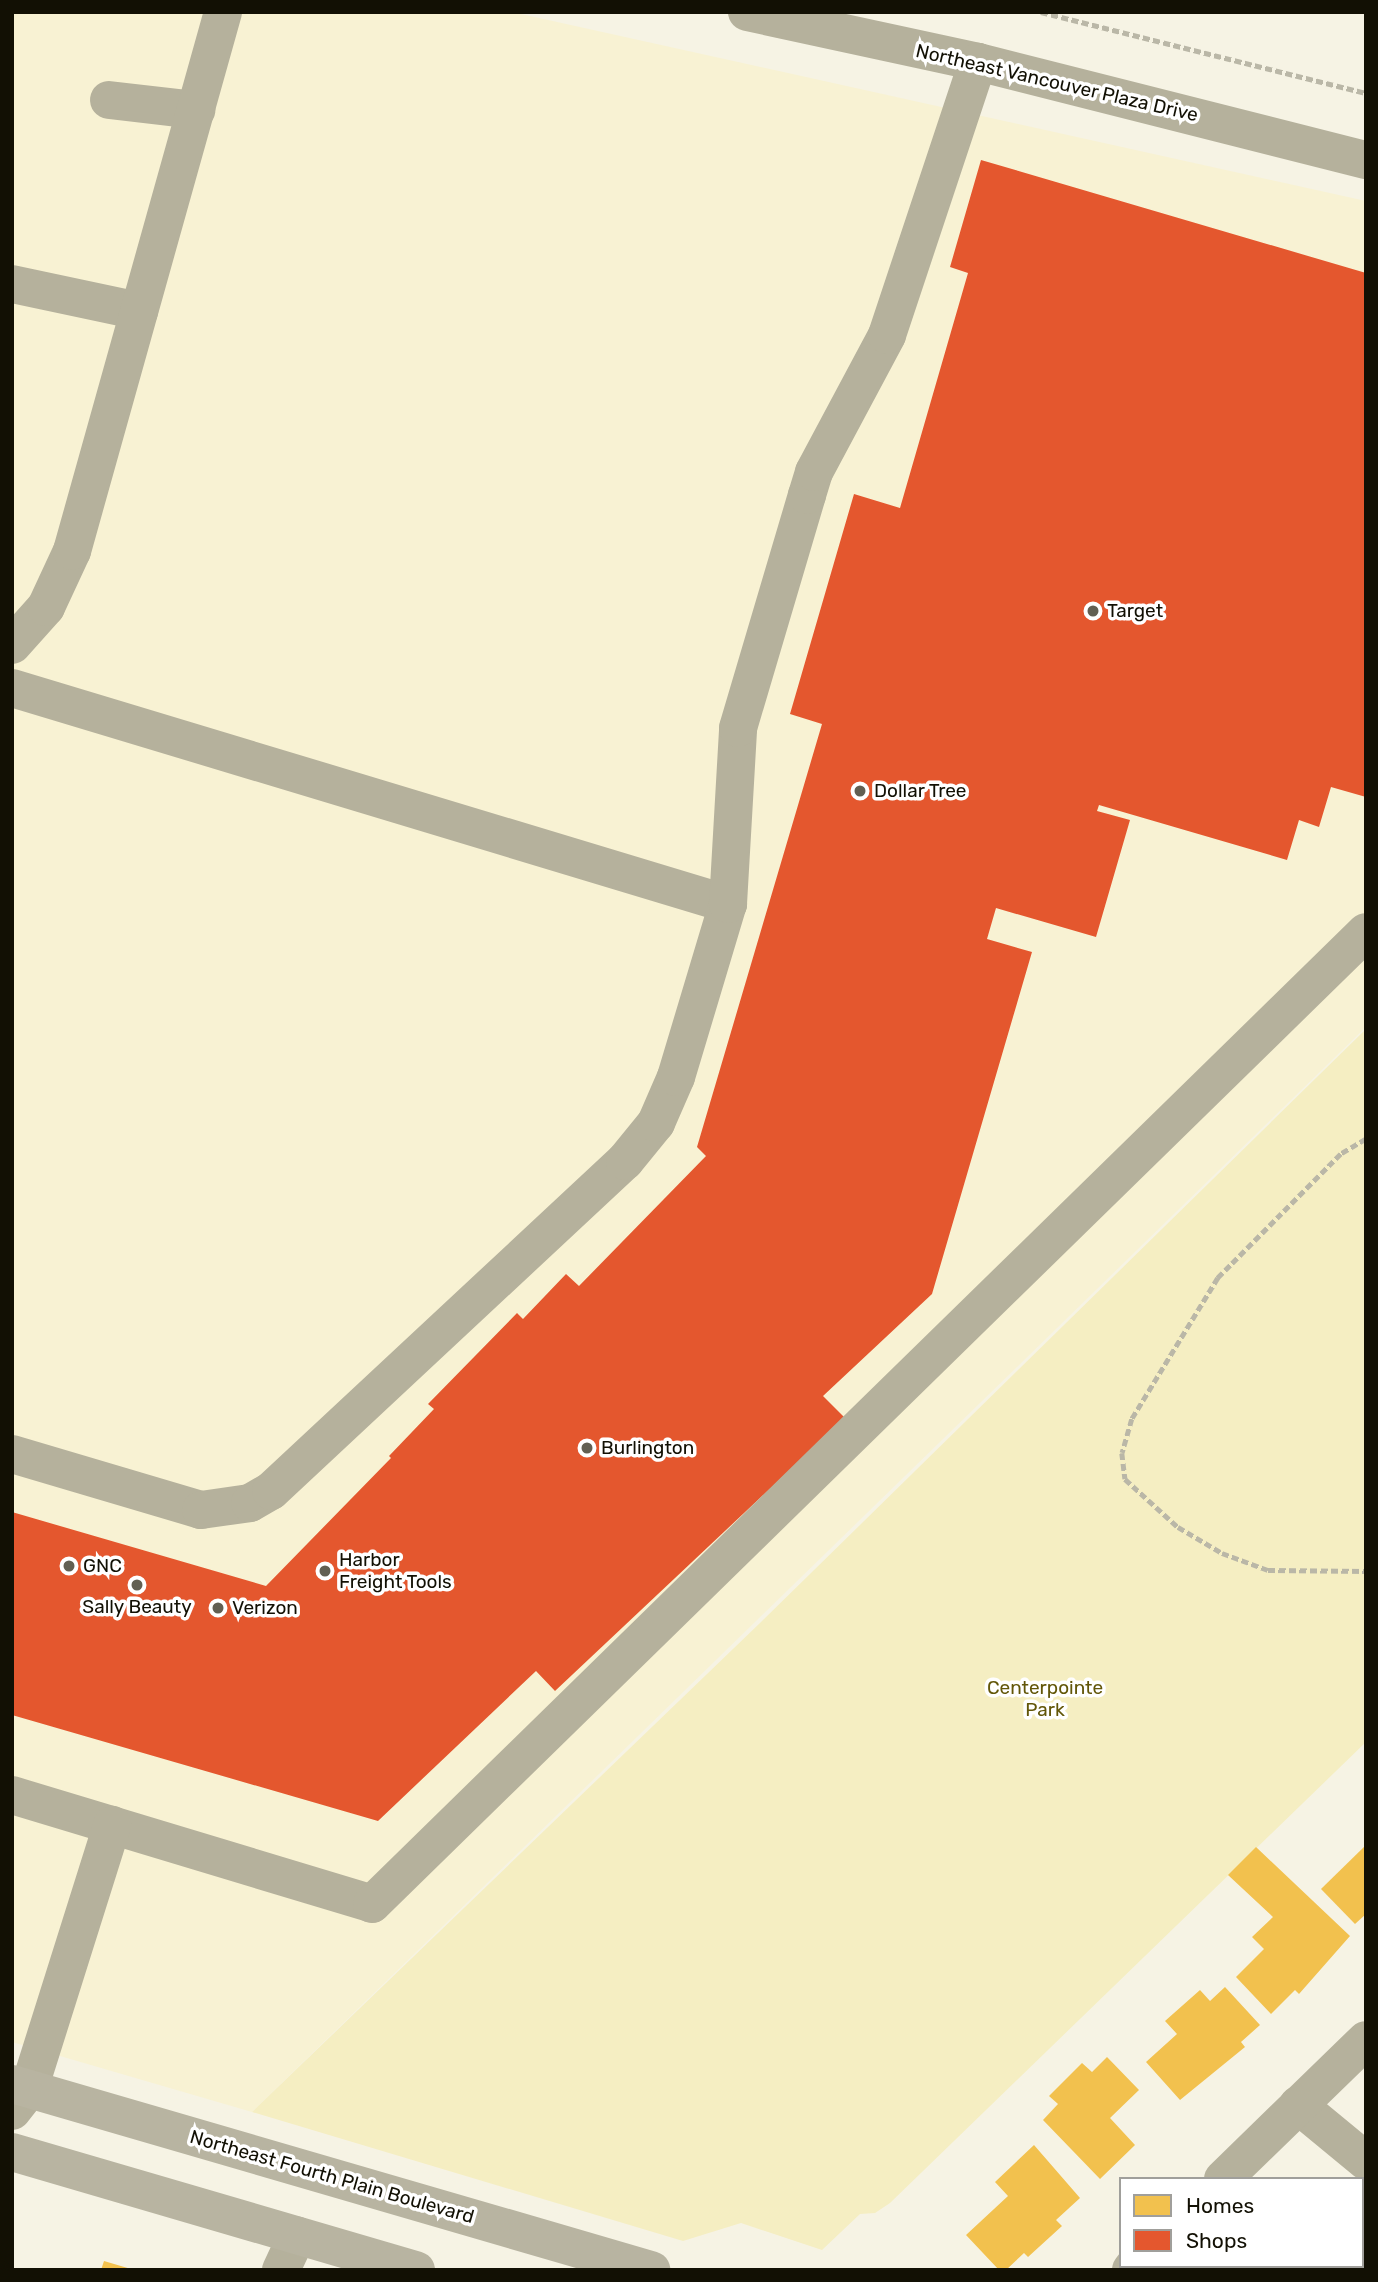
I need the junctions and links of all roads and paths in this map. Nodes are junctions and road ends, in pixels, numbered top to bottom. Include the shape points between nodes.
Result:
1 (223, 12) edge
2 (747, 12) edge
3 (1041, 12) edge
4 (978, 62) junction
5 (1366, 93) edge
6 (109, 100) dead end
7 (196, 110) junction
8 (1366, 160) edge
9 (12, 285) edge
10 (139, 311) junction
11 (12, 645) edge
12 (12, 688) edge
13 (728, 904) junction
14 (1366, 932) edge
15 (1366, 1139) edge
16 (12, 1454) edge
17 (1366, 1571) edge
18 (12, 1795) edge
19 (112, 1825) junction
20 (1366, 2040) edge
21 (18, 2095) edge
22 (1298, 2105) junction
23 (12, 2152) edge
24 (1366, 2161) edge
25 (1225, 2177) edge
26 (297, 2236) junction
27 (281, 2270) edge
28 (416, 2270) edge
29 (651, 2270) edge

1 - 7 street
2 - 4 street, Northeast Vancouver Plaza Drive
3 - 5 path
4 - 8 street, Northeast Vancouver Plaza Drive
4 - 13 street via 887,335 814,472 795,534 738,728
6 - 7 street
7 - 10 street
9 - 10 street
10 - 11 street via 72,551 46,607
12 - 13 street
13 - 16 street via 676,1077 656,1123 625,1161 271,1490 238,1507 201,1510
14 - 19 street via 372,1904
15 - 17 path via 1341,1154 1218,1278 1132,1419 1122,1453 1125,1479 1178,1527 1222,1553 1268,1570
18 - 19 street
19 - 21 street
20 - 22 street
21 - 29 main road, Northeast Fourth Plain Boulevard
22 - 24 street
22 - 25 street
23 - 26 main road
26 - 27 street
26 - 28 main road

